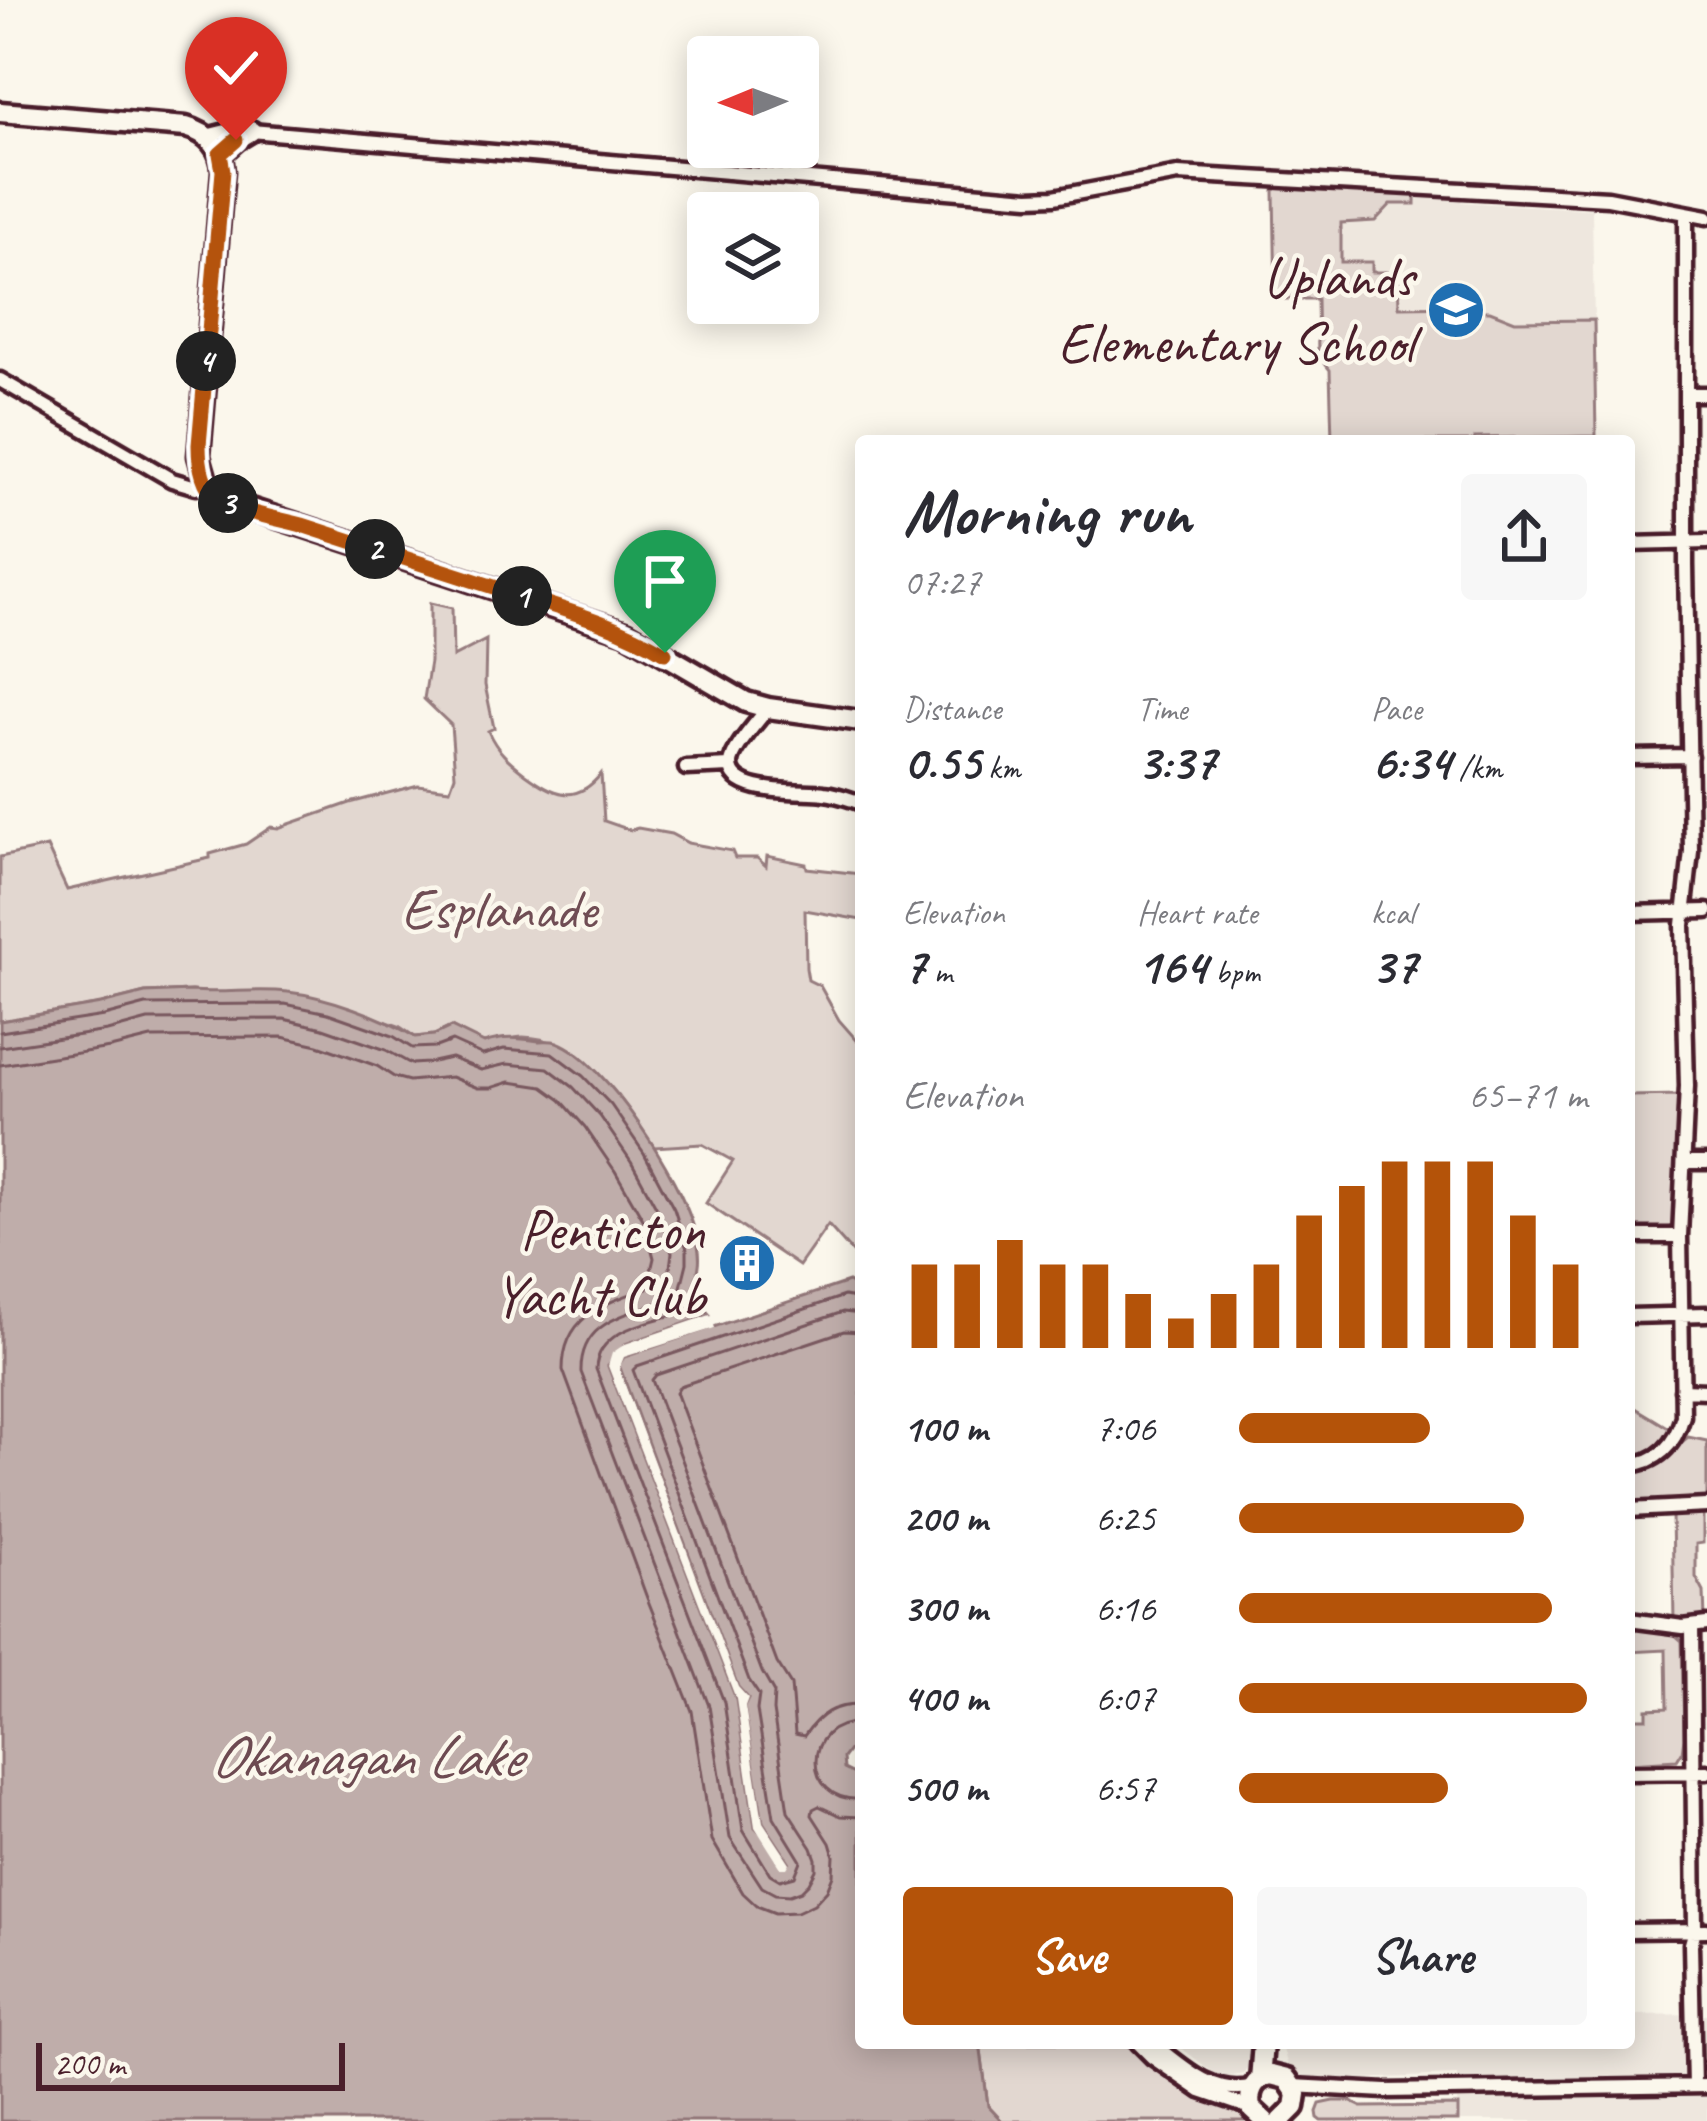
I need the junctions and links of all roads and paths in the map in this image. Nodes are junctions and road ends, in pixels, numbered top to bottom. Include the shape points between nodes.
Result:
1 (0, 112) edge
2 (251, 131) junction
3 (206, 136) junction
4 (220, 154) junction
5 (1686, 213) junction
6 (1707, 218) edge
7 (0, 380) edge
8 (1686, 394) junction
9 (1707, 394) edge
10 (207, 484) junction
11 (1687, 542) junction
12 (1707, 542) edge
13 (1635, 544) edge
14 (768, 708) junction
15 (855, 720) edge
16 (1690, 756) junction
17 (1635, 757) edge
18 (730, 766) junction
19 (686, 768) dead end
20 (855, 801) edge
21 (1707, 911) edge
22 (1685, 912) junction
23 (1635, 913) edge
24 (1684, 1162) junction
25 (1707, 1162) edge
26 (1680, 1236) junction
27 (1635, 1237) edge
28 (1680, 1315) junction
29 (1707, 1315) edge
30 (1635, 1316) edge
31 (1682, 1390) junction
32 (1707, 1391) edge
33 (1635, 1464) edge
34 (1707, 1506) edge
35 (1635, 1510) edge
36 (1635, 1621) edge
37 (1700, 1625) edge
38 (1701, 1772) edge
39 (1635, 1773) edge
40 (1701, 1930) edge
41 (1635, 1931) edge
42 (1144, 2049) edge
43 (1161, 2049) edge
44 (1262, 2049) edge
45 (1274, 2049) edge
46 (1256, 2083) junction
47 (1701, 2086) edge
48 (1293, 2103) edge
49 (1258, 2114) edge

1 - 3 street via 174,126
2 - 3 street
2 - 4 street
2 - 5 street via 1029,198 1165,176 1608,198
3 - 4 street
4 - 10 street via 199,445
5 - 6 street
5 - 8 street
7 - 10 street via 172,480
8 - 9 street
8 - 11 street
10 - 14 street via 238,507 626,632
11 - 12 street
11 - 13 street
11 - 16 street
14 - 15 street
14 - 18 street
16 - 17 street
16 - 22 street
18 - 19 street
18 - 20 street via 753,788
21 - 22 street
22 - 23 street
22 - 24 street
24 - 25 street
24 - 26 street
26 - 27 street
26 - 28 street
28 - 29 street
28 - 30 street
28 - 31 street
31 - 32 street
31 - 33 street via 1678,1433 1654,1460
34 - 35 street
36 - 37 street
37 - 38 street
38 - 39 street
38 - 40 street
40 - 41 street
40 - 47 street via 1691,1944
42 - 49 street via 1201,2091
43 - 46 street via 1210,2084 1235,2090
44 - 46 street
45 - 48 street
46 - 48 street via 1271,2075
46 - 49 street via 1250,2093
47 - 48 street via 1348,2090

